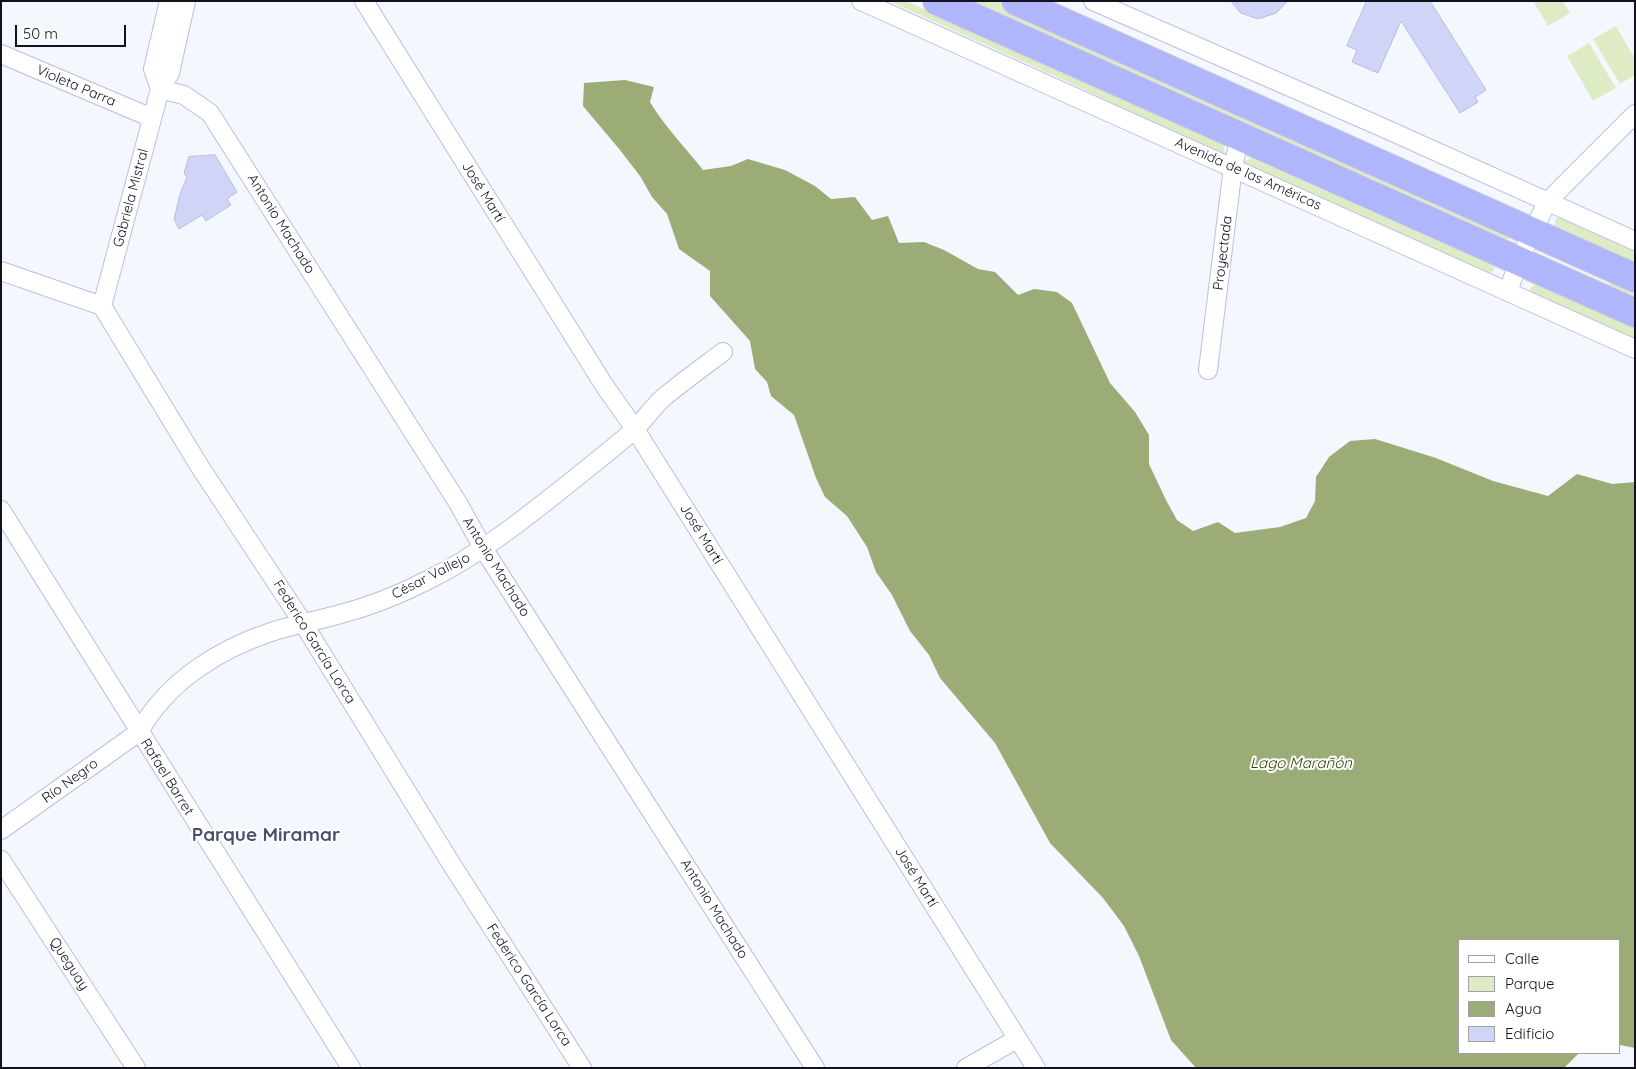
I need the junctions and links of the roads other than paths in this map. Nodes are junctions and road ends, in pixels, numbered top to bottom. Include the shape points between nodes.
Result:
1 (169, 1) edge
2 (186, 1) edge
3 (364, 1) edge
4 (861, 1) edge
5 (937, 1) edge
6 (1016, 1) edge
7 (1093, 1) edge
8 (1, 54) edge
9 (160, 89) junction
10 (1635, 114) edge
11 (152, 118) junction
12 (1240, 137) junction
13 (1233, 167) junction
14 (1548, 202) junction
15 (1533, 232) junction
16 (1635, 241) edge
17 (1519, 260) junction
18 (1, 271) edge
19 (1635, 278) edge
20 (1508, 292) junction
21 (102, 306) junction
22 (1635, 313) edge
23 (1635, 349) edge
24 (723, 352) dead end
25 (1208, 370) dead end
26 (635, 428) junction
27 (1, 510) edge
28 (483, 548) junction
29 (303, 623) junction
30 (139, 732) junction
31 (1, 830) edge
32 (1, 860) edge
33 (1017, 1039) junction
34 (136, 1068) edge
35 (351, 1068) edge
36 (582, 1068) edge
37 (814, 1068) edge
38 (966, 1068) edge
39 (1036, 1068) edge

1 - 9 street, Gabriela Mistral via 153,69
2 - 9 street, Gabriela Mistral via 170,73
3 - 26 street, José Martí via 604,385
4 - 13 street, Avenida de las Américas
5 - 12 highway
6 - 15 highway
7 - 14 street
8 - 11 street, Violeta Parra
9 - 11 street, Gabriela Mistral
9 - 28 street, Antonio Machado via 184,96 210,113 458,503
10 - 14 street
11 - 21 street, Gabriela Mistral
12 - 13 street, Proyectada
12 - 17 highway
13 - 20 street, Avenida de las Américas
13 - 25 street, Proyectada
14 - 15 street
14 - 16 street
15 - 17 street
15 - 19 highway
17 - 20 street
17 - 22 highway
18 - 21 street
20 - 23 street, Avenida de las Américas
21 - 29 street, Federico García Lorca via 200,467
24 - 26 street, César Vallejo via 661,400
26 - 28 street, César Vallejo via 526,518
26 - 33 street, José Martí
27 - 30 street, Rafael Barret
28 - 29 street, César Vallejo via 398,594
28 - 37 street, Antonio Machado
29 - 30 street, César Vallejo via 247,642 205,663 167,694 151,711
29 - 36 street, Federico García Lorca
30 - 31 street, Río Negro
30 - 35 street, Rafael Barret
32 - 34 street, Queguay
33 - 38 street
33 - 39 street, José Martí

